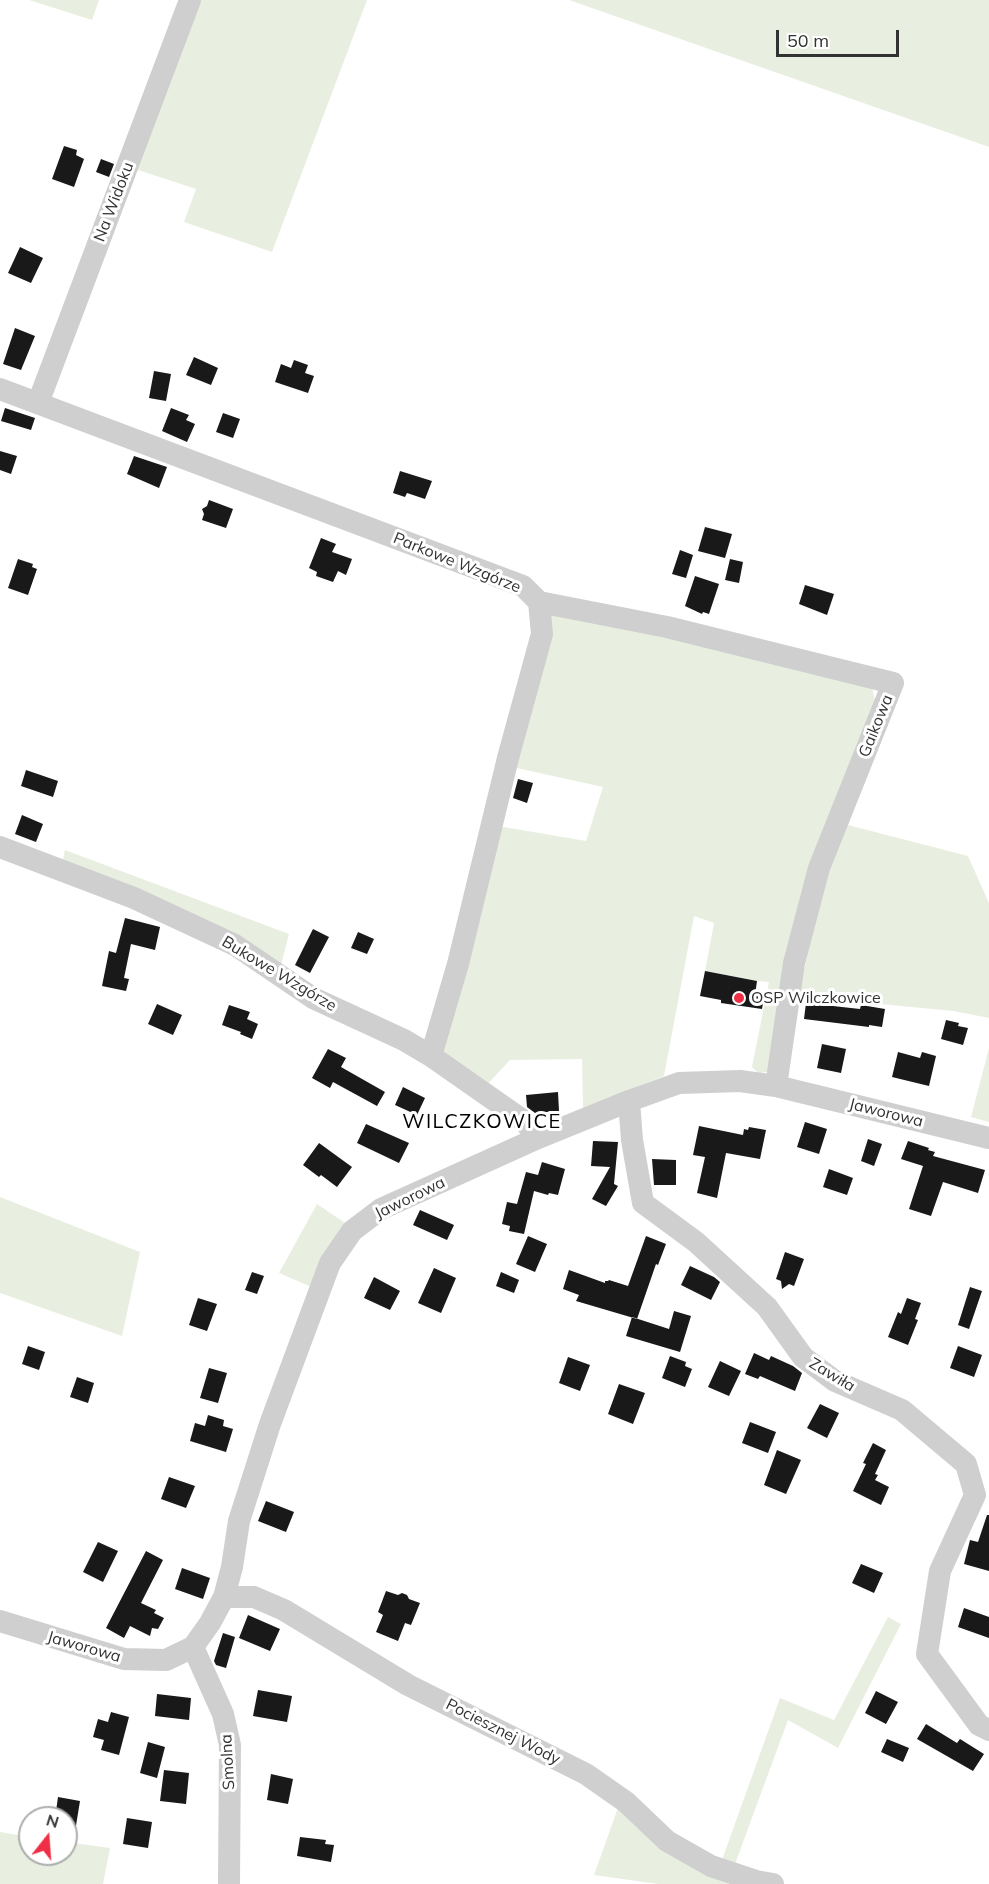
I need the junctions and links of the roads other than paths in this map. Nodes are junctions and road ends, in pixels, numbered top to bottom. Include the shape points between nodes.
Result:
1 (190, 0) edge
2 (0, 389) edge
3 (38, 403) junction
4 (539, 602) junction
5 (0, 846) edge
6 (431, 1056) junction
7 (776, 1086) junction
8 (629, 1101) junction
9 (538, 1138) junction
10 (989, 1138) edge
11 (224, 1597) junction
12 (0, 1621) edge
13 (193, 1647) junction
14 (989, 1730) edge
15 (229, 1884) edge
16 (773, 1884) edge

1 - 3 street, Na Widoku
2 - 3 street, Parkowe Wzgórze
3 - 4 street, Parkowe Wzgórze via 522,586
4 - 6 street, Parkowe Wzgórze via 542,634
4 - 7 street, Gaikowa via 668,627 893,683 819,868 794,963
5 - 6 street, Bukowe Wzgórze via 134,898 235,945 313,999
6 - 9 street, Bukowe Wzgórze via 524,1121
7 - 8 street, Jaworowa via 740,1081 679,1083
7 - 10 street, Jaworowa
8 - 9 street, Jaworowa
8 - 14 street, Zawiła via 643,1203 696,1242 767,1307 803,1357 836,1381 902,1410 966,1464 975,1495 940,1571 927,1654 979,1725
9 - 11 street, Jaworowa via 381,1209 352,1231 330,1263 238,1521
11 - 13 street, Jaworowa
11 - 16 street, Pociesznej Wody via 254,1598 284,1610 408,1685 586,1774 627,1802 667,1841 711,1866
12 - 13 street, Jaworowa via 124,1659 166,1660
13 - 15 street, Smolna via 223,1714 230,1745

